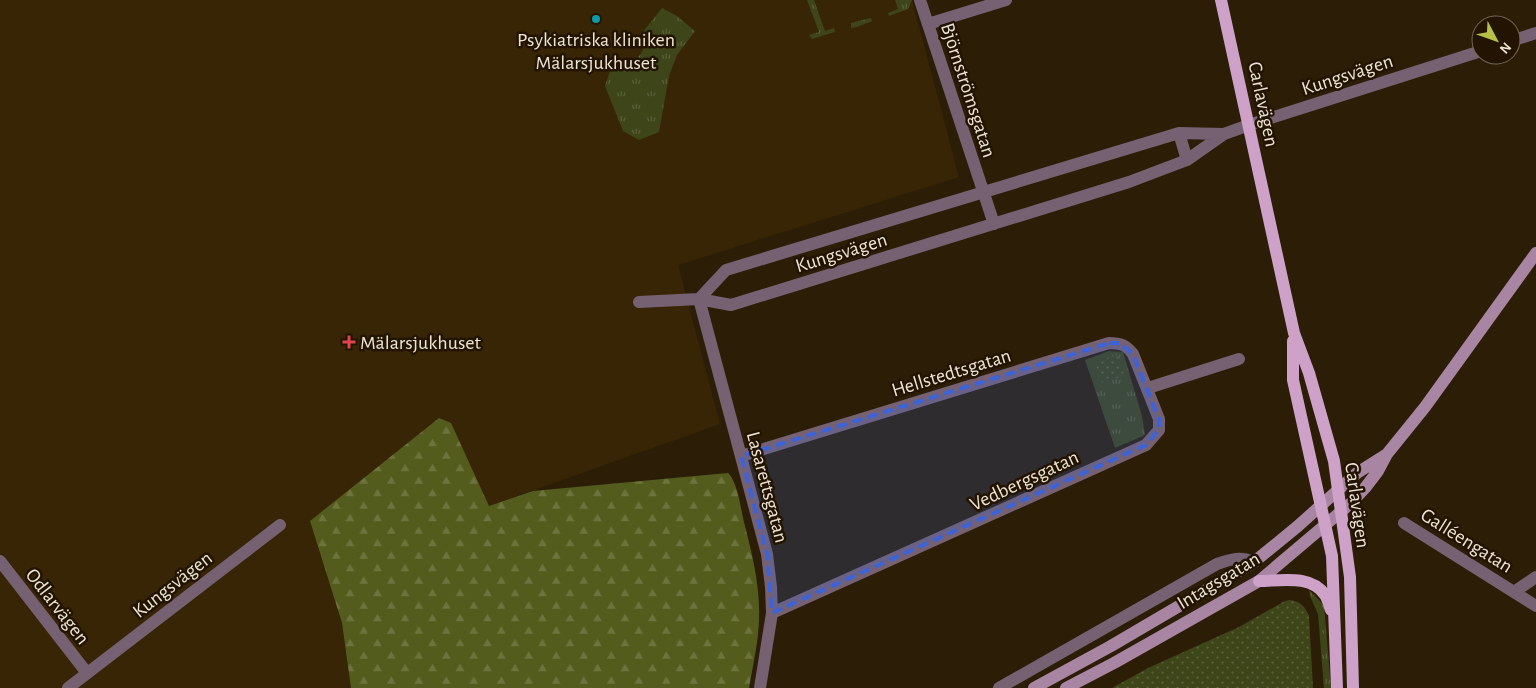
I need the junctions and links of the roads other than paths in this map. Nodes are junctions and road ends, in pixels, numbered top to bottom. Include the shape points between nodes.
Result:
1 (920, 0) edge
2 (1006, 0) edge
3 (1222, 0) edge
4 (928, 24) junction
5 (1536, 34) edge
6 (1521, 38) edge
7 (1471, 54) edge
8 (1249, 124) junction
9 (1179, 133) junction
10 (1224, 134) junction
11 (1187, 160) junction
12 (982, 192) junction
13 (994, 224) junction
14 (1536, 253) edge
15 (699, 299) junction
16 (639, 302) dead end
17 (1294, 333) junction
18 (1239, 360) dead end
19 (1148, 388) junction
20 (1388, 454) junction
21 (741, 456) junction
22 (1338, 490) junction
23 (1322, 506) junction
24 (1342, 512) junction
25 (1404, 523) dead end
26 (1326, 524) junction
27 (280, 525) dead end
28 (0, 561) edge
29 (1254, 562) junction
30 (1536, 577) edge
31 (1259, 581) junction
32 (1514, 592) junction
33 (1536, 606) edge
34 (772, 613) junction
35 (1335, 621) junction
36 (88, 673) junction
37 (68, 688) edge
38 (760, 688) edge
39 (999, 688) edge
40 (1034, 688) edge
41 (1066, 688) edge
42 (1337, 688) edge
43 (1352, 688) edge

1 - 4 street, Björnströmsgatan
2 - 4 street
3 - 8 main road, Carlavägen
4 - 12 street, Björnströmsgatan
5 - 6 street
7 - 8 street, Kungsvägen
8 - 10 street, Kungsvägen
8 - 17 main road, Carlavägen
9 - 10 street, Kungsvägen
9 - 11 street
9 - 12 street, Kungsvägen
10 - 11 street, Kungsvägen
11 - 13 street, Kungsvägen via 1129,182
12 - 13 street
12 - 15 street, Kungsvägen via 726,270
13 - 15 street, Kungsvägen via 731,305
14 - 20 main road, Intagsgatan
15 - 16 street, Kungsvägen
15 - 21 street, Lasarettsgatan
17 - 22 main road, Carlavägen via 1334,461
17 - 23 main road, Carlavägen via 1292,380
18 - 19 street
19 - 21 street, Hellstedtsgatan via 1128,347 1108,343
19 - 34 street, Vedbergsgatan via 1159,419 1159,430 1146,444
20 - 22 main road, Intagsgatan via 1357,472
20 - 24 main road, Intagsgatan via 1365,488
21 - 34 street, Lasarettsgatan via 766,554
22 - 23 main road, Intagsgatan
22 - 24 main road, Carlavägen
23 - 26 main road, Carlavägen
23 - 29 main road, Intagsgatan
24 - 26 main road, Intagsgatan
24 - 43 main road, Carlavägen via 1351,595
25 - 32 street, Galléengatan
26 - 31 main road, Intagsgatan
26 - 35 main road, Carlavägen via 1332,556
27 - 36 street, Kungsvägen
28 - 36 street, Odlarvägen
29 - 39 street, Intagsgatan via 1244,558 1218,564
29 - 40 main road, Intagsgatan
30 - 32 street
31 - 35 main road via 1304,580 1318,587 1326,596
31 - 41 main road, Intagsgatan
32 - 33 street, Galléengatan
34 - 38 street, Lasarettsgatan
35 - 42 main road, Carlavägen
36 - 37 street, Kungsvägen

